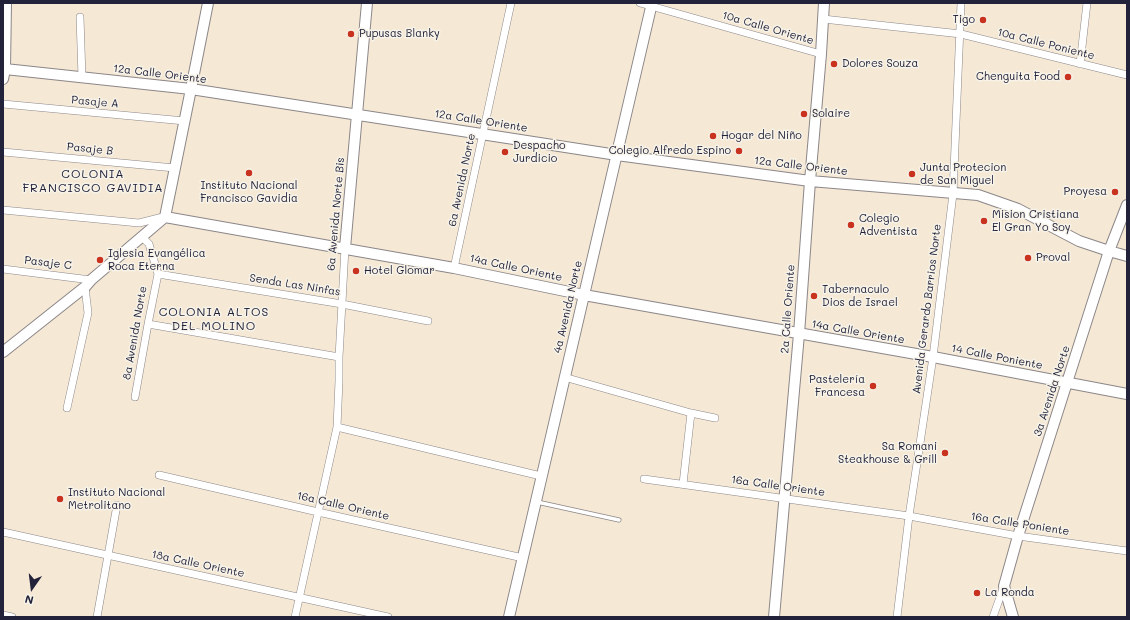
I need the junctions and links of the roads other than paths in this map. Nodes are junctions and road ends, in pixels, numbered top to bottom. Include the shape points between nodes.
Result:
1 (6, 3) edge
2 (208, 3) edge
3 (367, 3) edge
4 (511, 3) edge
5 (640, 3) edge
6 (824, 3) edge
7 (961, 3) edge
8 (1087, 3) edge
9 (652, 4) edge
10 (80, 17) dead end
11 (822, 19) junction
12 (961, 34) junction
13 (821, 54) junction
14 (1080, 64) junction
15 (4, 72) edge
16 (1127, 75) edge
17 (82, 77) junction
18 (192, 89) junction
19 (3, 104) edge
20 (357, 114) junction
21 (185, 121) junction
22 (483, 134) junction
23 (3, 152) edge
24 (617, 155) junction
25 (175, 168) junction
26 (810, 181) junction
27 (953, 194) junction
28 (1127, 205) edge
29 (3, 210) edge
30 (165, 217) junction
31 (142, 237) junction
32 (345, 248) junction
33 (1109, 251) junction
34 (1127, 256) edge
35 (454, 268) junction
36 (3, 269) edge
37 (158, 274) junction
38 (88, 283) junction
39 (584, 295) junction
40 (342, 304) junction
41 (428, 321) dead end
42 (148, 324) junction
43 (799, 334) junction
44 (3, 352) edge
45 (339, 357) junction
46 (933, 357) junction
47 (564, 379) junction
48 (1068, 383) junction
49 (1127, 394) edge
50 (136, 397) dead end
51 (67, 408) dead end
52 (691, 413) junction
53 (715, 418) dead end
54 (337, 427) junction
55 (159, 475) dead end
56 (541, 476) junction
57 (644, 479) dead end
58 (683, 484) junction
59 (784, 499) junction
60 (536, 502) junction
61 (117, 506) dead end
62 (318, 512) junction
63 (909, 516) junction
64 (618, 520) dead end
65 (3, 532) edge
66 (1018, 536) junction
67 (1127, 552) edge
68 (108, 555) junction
69 (523, 558) junction
70 (1004, 586) junction
71 (299, 597) junction
72 (3, 615) edge
73 (12, 617) edge
74 (97, 617) edge
75 (295, 617) edge
76 (388, 617) edge
77 (509, 617) edge
78 (774, 617) edge
79 (897, 617) edge
80 (992, 617) edge
81 (1013, 617) edge

1 - 15 street
2 - 18 street
3 - 20 street, 6a Avenida Norte Bis
4 - 22 street, 6a Avenida Norte
5 - 9 street, 10a Calle Oriente
6 - 11 street, 2a Calle Oriente
7 - 12 street, Avenida Gerardo Barrios Norte
8 - 14 street
9 - 13 street, 10a Calle Oriente
9 - 24 street, 4a Avenida Norte
10 - 17 street
11 - 12 street
11 - 13 street, 2a Calle Oriente
12 - 14 street, 10a Calle Poniente
12 - 27 street, Avenida Gerardo Barrios Norte
13 - 26 street, 2a Calle Oriente
14 - 16 street, 10a Calle Poniente
15 - 17 street, 12a Calle Oriente
17 - 18 street, 12a Calle Oriente
18 - 20 street, 12a Calle Oriente
18 - 21 street
19 - 21 street, Pasaje A
20 - 22 street, 12a Calle Oriente
20 - 32 street, 6a Avenida Norte Bis
21 - 25 street
22 - 24 street, 12a Calle Oriente
22 - 35 street, 6a Avenida Norte
23 - 25 street, Pasaje B
24 - 26 street, 12a Calle Oriente
24 - 39 street, 4a Avenida Norte
25 - 30 street
26 - 27 street, 12a Calle Oriente
26 - 43 street, 2a Calle Oriente
27 - 33 street, 12a Calle Oriente via 978,196 1018,209 1079,241
27 - 46 street, Avenida Gerardo Barrios Norte
28 - 33 street, 3a Avenida Norte
29 - 30 street, 14a Calle Oriente via 139,223
30 - 31 street
30 - 32 street, 14a Calle Oriente
31 - 37 street via 148,244
31 - 38 street
32 - 35 street, 14a Calle Oriente
32 - 40 street, 6a Avenida Norte Bis
33 - 34 street, 12a Calle Oriente
33 - 48 street, 3a Avenida Norte
35 - 39 street, 14a Calle Oriente
36 - 38 street, Pasaje C
37 - 40 street, Senda Las Ninfas
37 - 42 street, 8a Avenida Norte
38 - 44 street
38 - 51 street via 88,312
39 - 43 street, 14a Calle Oriente
39 - 47 street, 4a Avenida Norte
40 - 41 street, Senda Las Ninfas
40 - 45 street, 6a Avenida Norte Bis
42 - 45 street
42 - 50 street, 8a Avenida Norte
43 - 46 street, 14a Calle Oriente
43 - 59 street, 2a Calle Oriente
45 - 54 street, 6a Avenida Norte Bis
46 - 48 street, 14 Calle Poniente
46 - 63 street, Avenida Gerardo Barrios Norte
47 - 52 street
47 - 56 street, 4a Avenida Norte
48 - 49 street, 14 Calle Poniente
48 - 66 street, 3a Avenida Norte
52 - 53 street
52 - 58 street
54 - 56 street
54 - 62 street
55 - 62 street, 16a Calle Oriente
56 - 60 street, 4a Avenida Norte
57 - 58 street, 16a Calle Oriente
58 - 59 street, 16a Calle Oriente
59 - 63 street, 16a Calle Oriente
59 - 78 street, 2a Calle Oriente
60 - 64 lane
60 - 69 street, 4a Avenida Norte
61 - 68 street
62 - 69 street, 16a Calle Oriente
62 - 71 street
63 - 66 street, 16a Calle Poniente
63 - 79 street, Avenida Gerardo Barrios Norte
65 - 68 street, 18a Calle Oriente
66 - 67 street, 16a Calle Poniente
66 - 70 street, 3a Avenida Norte
68 - 71 street, 18a Calle Oriente
68 - 74 street
69 - 77 street, 4a Avenida Norte
70 - 80 street, 3a Avenida Norte
70 - 81 street
71 - 75 street
71 - 76 street, 18a Calle Oriente
72 - 73 street

